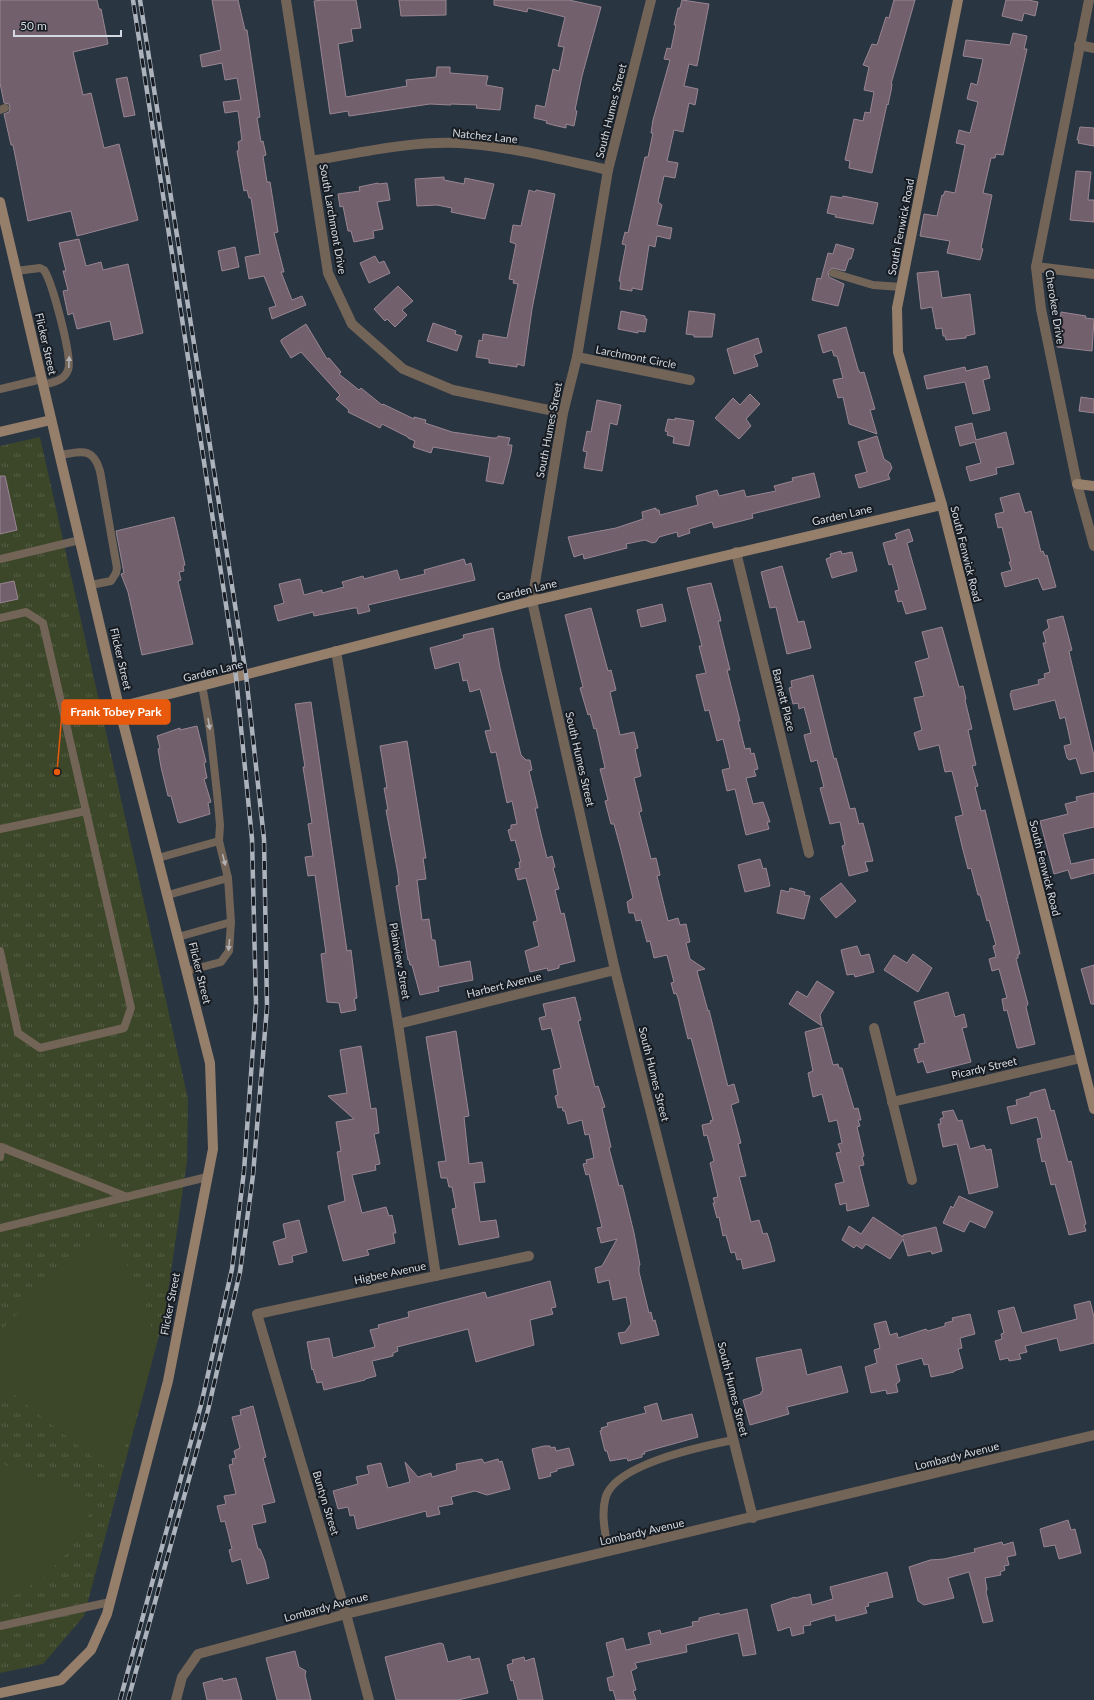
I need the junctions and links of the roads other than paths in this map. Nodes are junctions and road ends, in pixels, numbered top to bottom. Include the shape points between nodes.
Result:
1 (286, 0) edge
2 (651, 0) edge
3 (958, 0) edge
4 (1090, 0) edge
5 (1080, 45) junction
6 (1094, 48) edge
7 (311, 161) junction
8 (608, 170) junction
9 (0, 202) edge
10 (1036, 267) junction
11 (16, 271) junction
12 (833, 273) dead end
13 (1094, 274) edge
14 (901, 287) junction
15 (577, 357) junction
16 (690, 380) dead end
17 (43, 382) junction
18 (0, 389) edge
19 (563, 413) junction
20 (51, 420) junction
21 (0, 432) edge
22 (60, 455) junction
23 (1077, 484) junction
24 (1094, 486) edge
25 (942, 505) junction
26 (80, 540) junction
27 (1094, 546) edge
28 (736, 552) junction
29 (0, 559) edge
30 (91, 585) junction
31 (532, 601) junction
32 (0, 618) edge
33 (336, 652) junction
34 (202, 686) junction
35 (119, 707) junction
36 (86, 811) junction
37 (0, 829) edge
38 (219, 841) junction
39 (809, 853) dead end
40 (158, 858) junction
41 (228, 878) junction
42 (168, 895) junction
43 (231, 922) junction
44 (178, 938) junction
45 (0, 951) edge
46 (615, 970) junction
47 (187, 971) junction
48 (398, 1024) junction
49 (874, 1028) dead end
50 (1081, 1058) junction
51 (892, 1102) junction
52 (1094, 1109) edge
53 (0, 1157) edge
54 (207, 1177) junction
55 (912, 1180) dead end
56 (127, 1197) junction
57 (0, 1228) edge
58 (529, 1256) dead end
59 (436, 1276) junction
60 (257, 1314) joint
61 (1094, 1435) edge
62 (733, 1440) junction
63 (753, 1518) junction
64 (608, 1552) junction
65 (110, 1602) junction
66 (346, 1614) junction
67 (0, 1626) edge
68 (0, 1693) edge
69 (176, 1700) edge
70 (369, 1700) edge

1 - 7 street, South Larchmont Drive
2 - 8 street, South Humes Street
3 - 14 street, South Fenwick Road
4 - 5 street, Cherokee Drive
5 - 6 street
5 - 10 street, Cherokee Drive
7 - 8 street, Natchez Lane via 398,146 458,143 507,148
7 - 19 street, South Larchmont Drive via 328,273 352,324 403,369 453,390
8 - 15 street, South Humes Street
9 - 11 street, Flicker Street
10 - 13 street
10 - 23 street, Cherokee Drive via 1041,309
11 - 17 street, Flicker Street
17 -> 11 lane via 60,380 68,370 70,358 53,293 44,270 40,268
12 - 14 lane via 873,285
14 - 25 street, South Fenwick Road via 897,308 898,352
15 - 16 street, Larchmont Circle
15 - 19 street, South Humes Street
17 - 18 lane
17 - 20 street, Flicker Street
19 - 31 street, South Humes Street
20 - 21 street
20 - 22 street, Flicker Street
22 - 26 street, Flicker Street
22 - 30 lane via 90,453 97,459 100,471 116,573 111,581
23 - 24 street
23 - 27 street, Cherokee Drive
25 - 28 street, Garden Lane
25 - 50 street, South Fenwick Road
26 - 29 lane
26 - 30 street, Flicker Street
28 - 31 street, Garden Lane
28 - 39 street, Barnett Place
30 - 35 street, Flicker Street
31 - 33 street, Garden Lane
31 - 46 street, South Humes Street
32 - 36 lane via 26,612 43,623
33 - 34 street, Garden Lane
33 - 48 street, Plainview Street
34 - 35 street, Garden Lane
34 -> 38 lane via 217,793
35 - 40 street, Flicker Street
36 - 37 lane
36 - 45 lane via 131,1008 124,1028 40,1048 18,1033
38 - 40 lane
38 -> 41 lane
40 - 42 street, Flicker Street
41 - 42 lane
41 - 43 lane
42 - 44 street, Flicker Street
43 - 44 lane
43 -> 47 lane via 229,951 220,962
44 - 47 street, Flicker Street
46 - 48 street, Harbert Avenue
46 - 62 street, South Humes Street
47 - 54 street, Flicker Street via 210,1063 213,1148
48 - 59 street, Plainview Street
49 - 51 street
50 - 51 street, Picardy Street
50 - 52 street, South Fenwick Road
51 - 55 street
53 - 56 lane via 1,1147
54 - 56 lane
54 - 65 street, Flicker Street via 168,1381
56 - 57 lane
58 - 59 street, Higbee Avenue
59 - 60 street, Higbee Avenue
60 - 66 street, Buntyn Street
61 - 63 street, Lombardy Avenue
62 - 63 street, South Humes Street
62 - 64 lane via 676,1454 631,1471 610,1486 605,1499 603,1518
63 - 64 street, Lombardy Avenue
64 - 66 street, Lombardy Avenue
65 - 67 lane
65 - 68 street, Flicker Street via 91,1650 61,1680
66 - 69 street, Lombardy Avenue via 198,1654 182,1677
66 - 70 street, Buntyn Street

